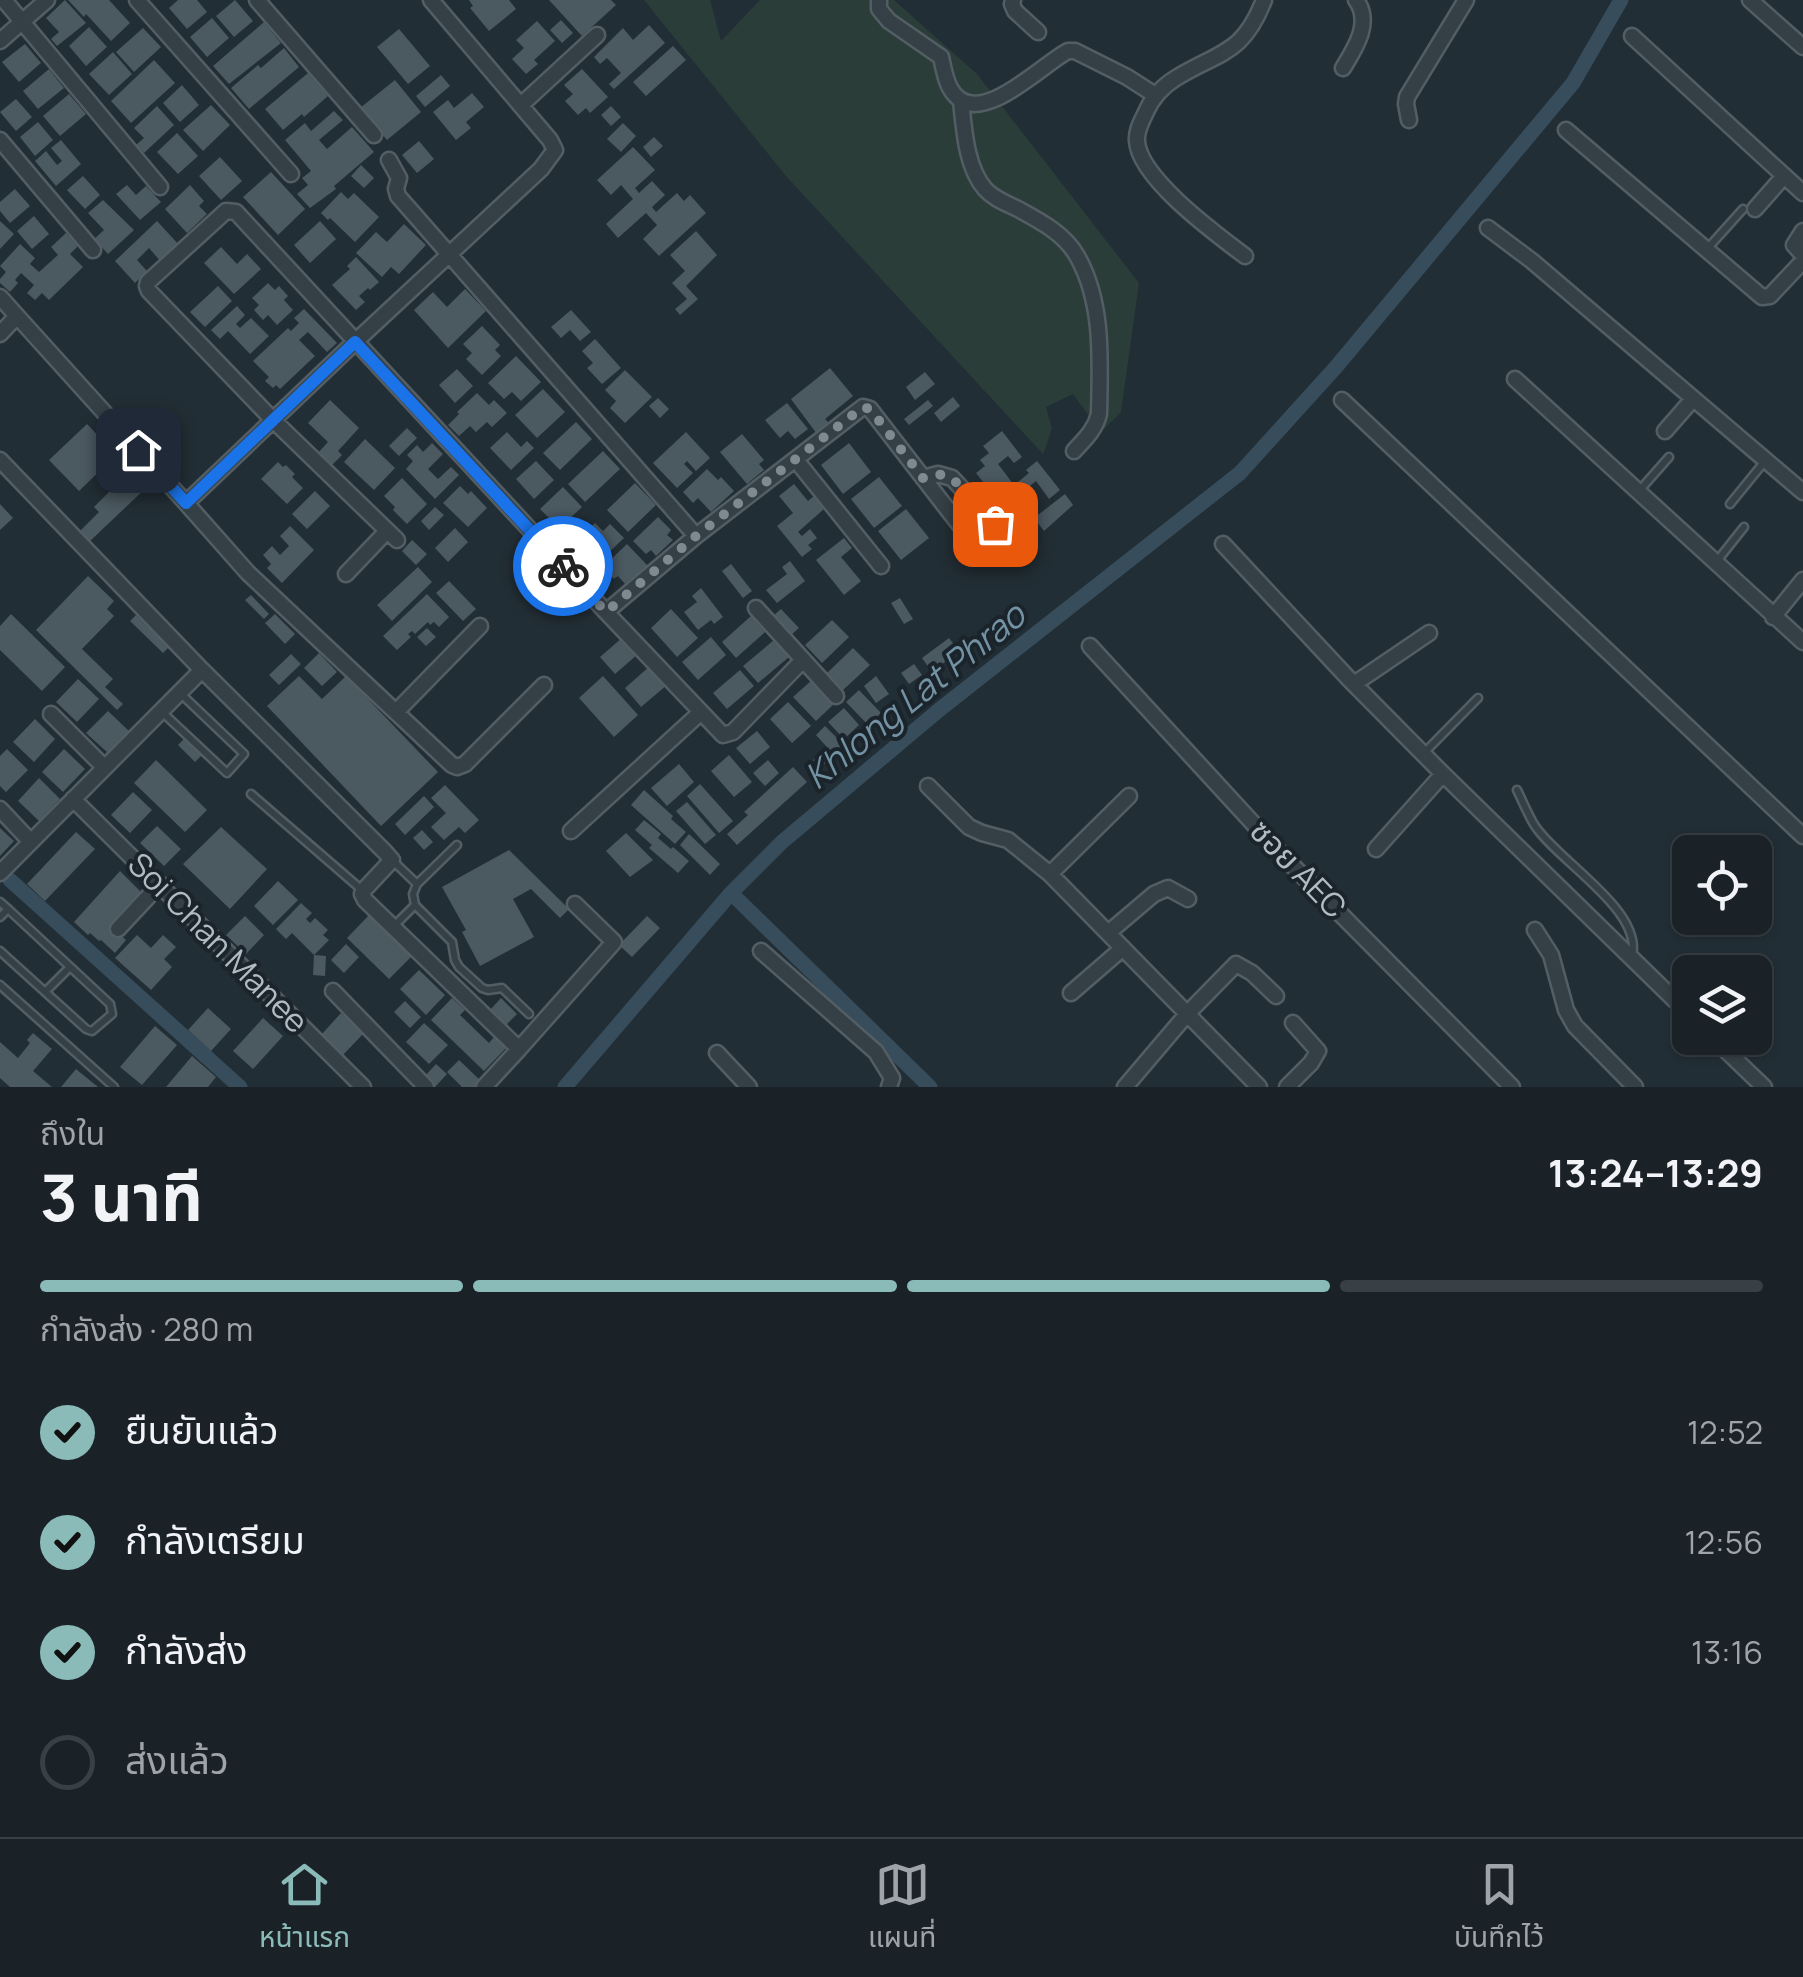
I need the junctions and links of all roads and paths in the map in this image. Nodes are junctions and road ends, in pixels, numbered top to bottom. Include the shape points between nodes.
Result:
1 (4, 0) edge
2 (47, 0) edge
3 (137, 0) edge
4 (257, 0) edge
5 (431, 0) edge
6 (879, 0) edge
7 (1013, 0) edge
8 (1264, 0) edge
9 (1356, 0) edge
10 (1466, 0) edge
11 (1750, 0) edge
12 (22, 22) junction
13 (1038, 32) dead end
14 (596, 36) dead end
15 (1632, 36) dead end
16 (0, 41) edge
17 (1803, 48) edge
18 (1343, 68) dead end
19 (1156, 95) junction
20 (961, 101) junction
21 (521, 104) junction
22 (1410, 120) dead end
23 (1566, 130) dead end
24 (374, 135) dead end
25 (0, 140) edge
26 (389, 160) dead end
27 (291, 174) dead end
28 (1784, 176) junction
29 (160, 186) dead end
30 (1803, 194) edge
31 (1749, 209) joint
32 (1488, 228) dead end
33 (1803, 230) edge
34 (93, 250) dead end
35 (1706, 250) junction
36 (451, 255) junction
37 (1245, 256) dead end
38 (1803, 258) edge
39 (0, 297) edge
40 (17, 316) junction
41 (0, 334) edge
42 (355, 342) junction
43 (1516, 380) dead end
44 (1693, 399) junction
45 (1342, 400) dead end
46 (273, 420) junction
47 (1665, 431) dead end
48 (1074, 450) dead end
49 (1669, 458) dead end
50 (0, 460) edge
51 (796, 460) junction
52 (1766, 460) junction
53 (923, 478) junction
54 (1638, 492) junction
55 (1803, 492) edge
56 (186, 503) junction
57 (1730, 504) dead end
58 (995, 524) dead end
59 (1744, 527) dead end
60 (962, 528) dead end
61 (696, 536) junction
62 (1223, 544) dead end
63 (1715, 563) junction
64 (881, 566) dead end
65 (346, 574) dead end
66 (1803, 580) edge
67 (756, 608) dead end
68 (606, 612) junction
69 (1773, 617) junction
70 (480, 626) dead end
71 (1429, 633) dead end
72 (1803, 642) edge
73 (1090, 646) dead end
74 (803, 660) junction
75 (202, 670) junction
76 (1354, 684) junction
77 (544, 685) dead end
78 (180, 692) junction
79 (836, 696) dead end
80 (1478, 698) dead end
81 (161, 711) junction
82 (396, 712) junction
83 (700, 713) junction
84 (51, 714) dead end
85 (1423, 754) junction
86 (104, 768) junction
87 (1443, 774) junction
88 (928, 786) dead end
89 (1517, 790) dead end
90 (251, 794) dead end
91 (1129, 796) dead end
92 (73, 799) junction
93 (0, 809) edge
94 (570, 831) dead end
95 (1803, 836) edge
96 (31, 842) junction
97 (457, 845) dead end
98 (1376, 849) dead end
99 (392, 860) junction
100 (0, 873) edge
101 (1050, 874) junction
102 (160, 884) junction
103 (417, 884) junction
104 (363, 891) junction
105 (1188, 900) dead end
106 (0, 902) edge
107 (574, 904) dead end
108 (415, 905) junction
109 (8, 909) junction
110 (0, 916) edge
111 (394, 926) junction
112 (118, 930) dead end
113 (1536, 930) dead end
114 (1108, 933) junction
115 (1123, 948) junction
116 (0, 951) edge
117 (761, 951) dead end
118 (1632, 958) junction
119 (70, 968) junction
120 (0, 986) edge
121 (333, 991) dead end
122 (46, 992) junction
123 (1071, 993) dead end
124 (1276, 996) dead end
125 (1672, 997) edge
126 (529, 1014) dead end
127 (1187, 1014) junction
128 (1293, 1023) dead end
129 (520, 1049) junction
130 (717, 1054) dead end
131 (1731, 1055) edge
132 (114, 1087) edge
133 (363, 1087) edge
134 (426, 1087) edge
135 (484, 1087) edge
136 (749, 1087) edge
137 (890, 1087) edge
138 (1125, 1087) edge
139 (1259, 1087) edge
140 (1287, 1087) edge
141 (1512, 1087) edge
142 (1635, 1087) edge
143 (1764, 1087) edge

1 - 12 street
2 - 12 street
3 - 27 street
4 - 24 street
5 - 21 street
6 - 20 street via 889,22 941,57
7 - 13 street
8 - 19 street via 1241,41
9 - 18 street via 1363,11 1360,36
10 - 22 street via 1407,97
11 - 17 street
12 - 16 street
12 - 29 street
14 - 21 street
15 - 28 street
19 - 20 street via 1068,51 1002,97
19 - 37 street via 1138,129 1140,155 1172,196
20 - 48 street via 969,153 985,188 1064,239 1086,275 1098,319 1099,414
21 - 36 street via 555,150
23 - 35 street
25 - 34 street
26 - 36 street via 399,178 398,196
28 - 30 street
28 - 31 street
31 - 35 lane
32 - 44 street
33 - 38 street via 1794,246
35 - 38 street via 1762,297
36 - 42 street
36 - 61 street
39 - 40 street
40 - 41 street
40 - 56 street
42 - 46 street
42 - 46 street via 230,210 148,282 149,291
42 - 68 street
43 - 54 street
44 - 47 street
44 - 52 street
45 - 95 street
46 - 56 street
46 - 65 street via 392,535
49 - 54 lane
50 - 75 street
51 - 53 street via 867,407
51 - 61 street
51 - 64 street
52 - 55 street
52 - 57 lane
53 - 58 street via 952,478
53 - 60 street
54 - 63 street
56 - 82 street via 248,573
59 - 63 lane
61 - 68 street
62 - 76 street
63 - 69 street
66 - 69 street
67 - 74 street
68 - 83 street
69 - 72 street
70 - 82 street
71 - 76 street
73 - 141 street, ซอย AEC via 1284,856
74 - 79 street
74 - 83 street via 730,734 719,733
75 - 78 street
75 - 99 street
76 - 85 street
77 - 82 street via 461,767
78 - 81 street
78 - 81 lane via 244,754 227,773
80 - 85 lane
81 - 86 street
83 - 94 street
84 - 86 street
85 - 87 street
86 - 92 street
87 - 98 street
87 - 118 street
88 - 101 street via 969,826 1008,840
89 - 118 lane via 1535,826 1630,929
90 - 104 lane
91 - 101 street
92 - 96 street
92 - 102 street, Soi Chan Manee
93 - 96 street
96 - 100 street
97 - 103 lane
99 - 103 lane
99 - 104 street
101 - 114 street
102 - 112 street
102 - 133 street, Soi Chan Manee
103 - 108 lane
104 - 111 street
105 - 114 street via 1168,888
106 - 109 lane
107 - 129 street via 614,942
108 - 111 lane
108 - 126 lane via 453,943 459,967 482,988 502,988
109 - 110 lane
109 - 119 lane
111 - 129 street
113 - 142 street via 1575,1026
114 - 115 street
115 - 123 street
115 - 127 street
116 - 122 lane
117 - 137 street via 876,1052 892,1078
118 - 125 street
119 - 122 lane
119 - 122 lane via 110,1004 112,1014 100,1026 86,1029
120 - 132 lane
121 - 134 street
124 - 127 street via 1236,964
127 - 138 street
127 - 139 street
128 - 140 street via 1318,1051
129 - 135 street
130 - 136 street
131 - 143 street

